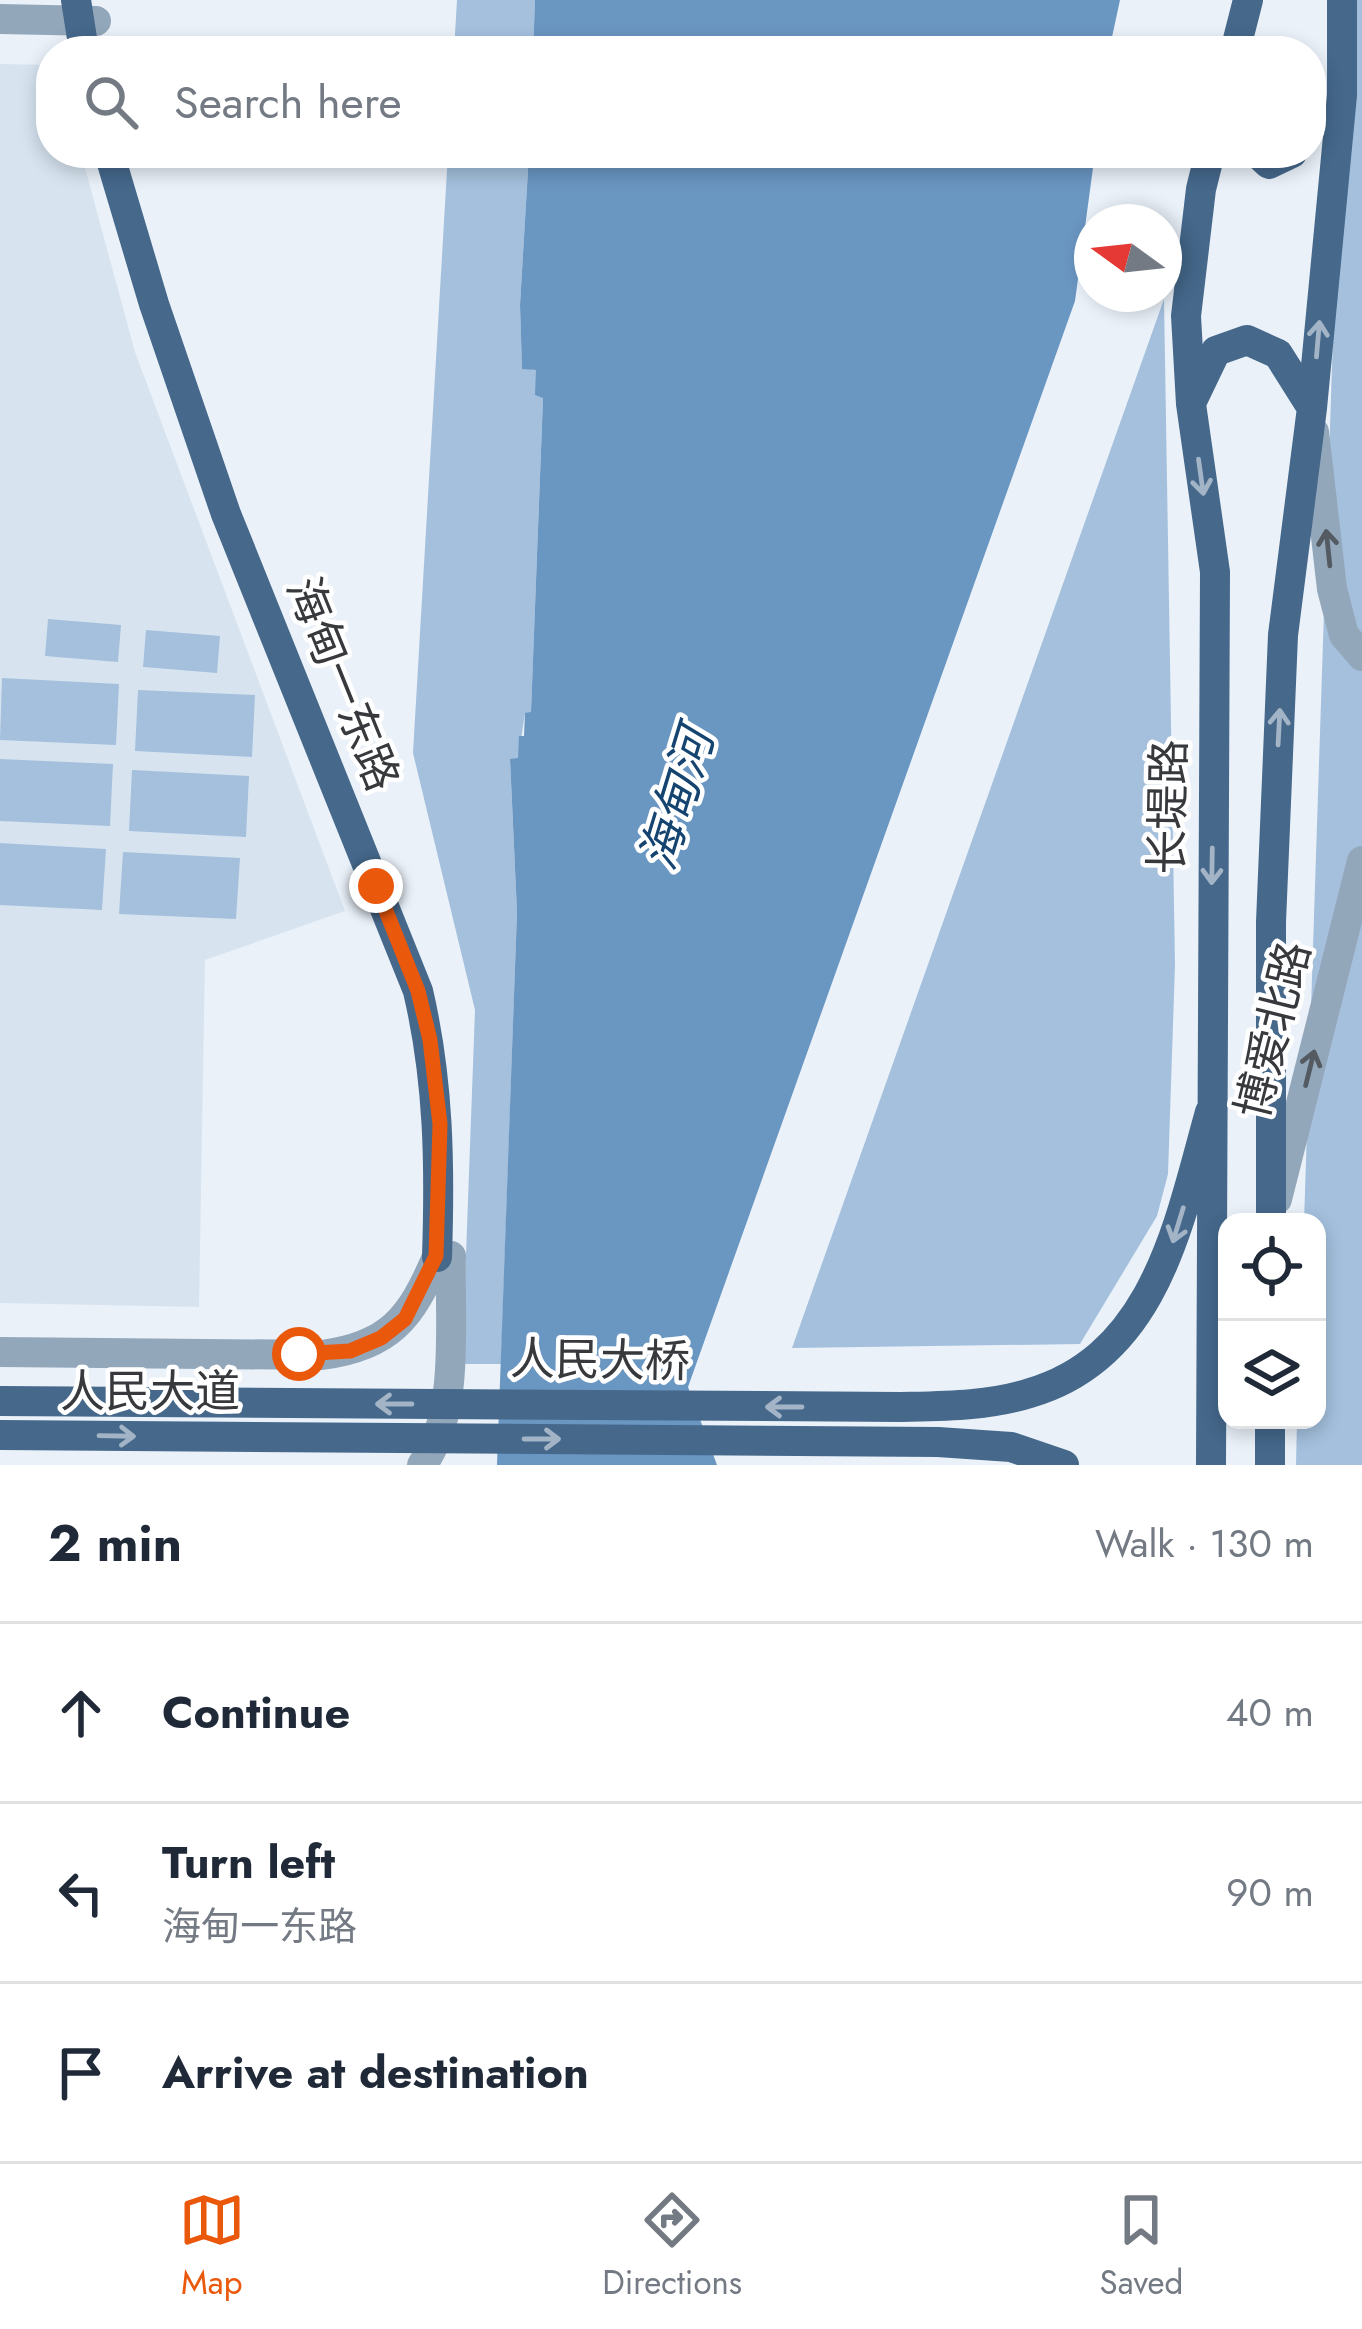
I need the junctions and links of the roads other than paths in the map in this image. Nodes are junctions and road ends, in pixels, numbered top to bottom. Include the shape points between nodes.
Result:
1 (1248, 0) edge
2 (1342, 0) edge
3 (0, 5) edge
4 (0, 19) edge
5 (87, 19) edge
6 (1238, 36) edge
7 (1342, 95) junction
8 (1326, 117) edge
9 (113, 168) edge
10 (129, 168) edge
11 (1208, 168) edge
12 (1191, 404) junction
13 (1312, 408) junction
14 (1362, 656) edge
15 (1362, 861) edge
16 (1210, 1112) junction
17 (1271, 1213) edge
18 (1273, 1213) edge
19 (444, 1256) junction
20 (0, 1352) edge
21 (0, 1401) edge
22 (299, 1403) joint
23 (1270, 1429) edge
24 (0, 1436) edge
25 (299, 1438) joint
26 (422, 1465) edge
27 (1064, 1465) edge
28 (1211, 1465) edge
29 (1270, 1465) edge

1 - 6 main road
2 - 7 main road
3 - 5 street
4 - 5 street
7 - 8 main road
13 -> 7 main road
9 - 19 main road, 海甸一东路 via 226,514 418,991 440,1124
10 - 19 main road, 海甸一东路 via 240,508 431,987 453,1124
11 - 12 main road, 长堤路 via 1186,316
12 - 13 main road via 1216,351 1247,340 1278,354
12 -> 16 main road, 长堤路 via 1215,572
14 -> 13 street via 1344,635 1332,589
17 -> 13 main road via 1271,922 1283,635
18 -> 15 street, 博爱北路
16 -> 22 main road, 人民大桥 via 1161,1275 1139,1313 1080,1370 1034,1392 901,1407
16 - 28 main road, 长堤路
19 - 20 street via 405,1319 350,1351
19 - 26 street via 447,1411
21 - 22 main road, 人民大道
23 - 29 main road
24 -> 25 main road, 人民大道
25 -> 27 main road, 人民大桥 via 992,1444

